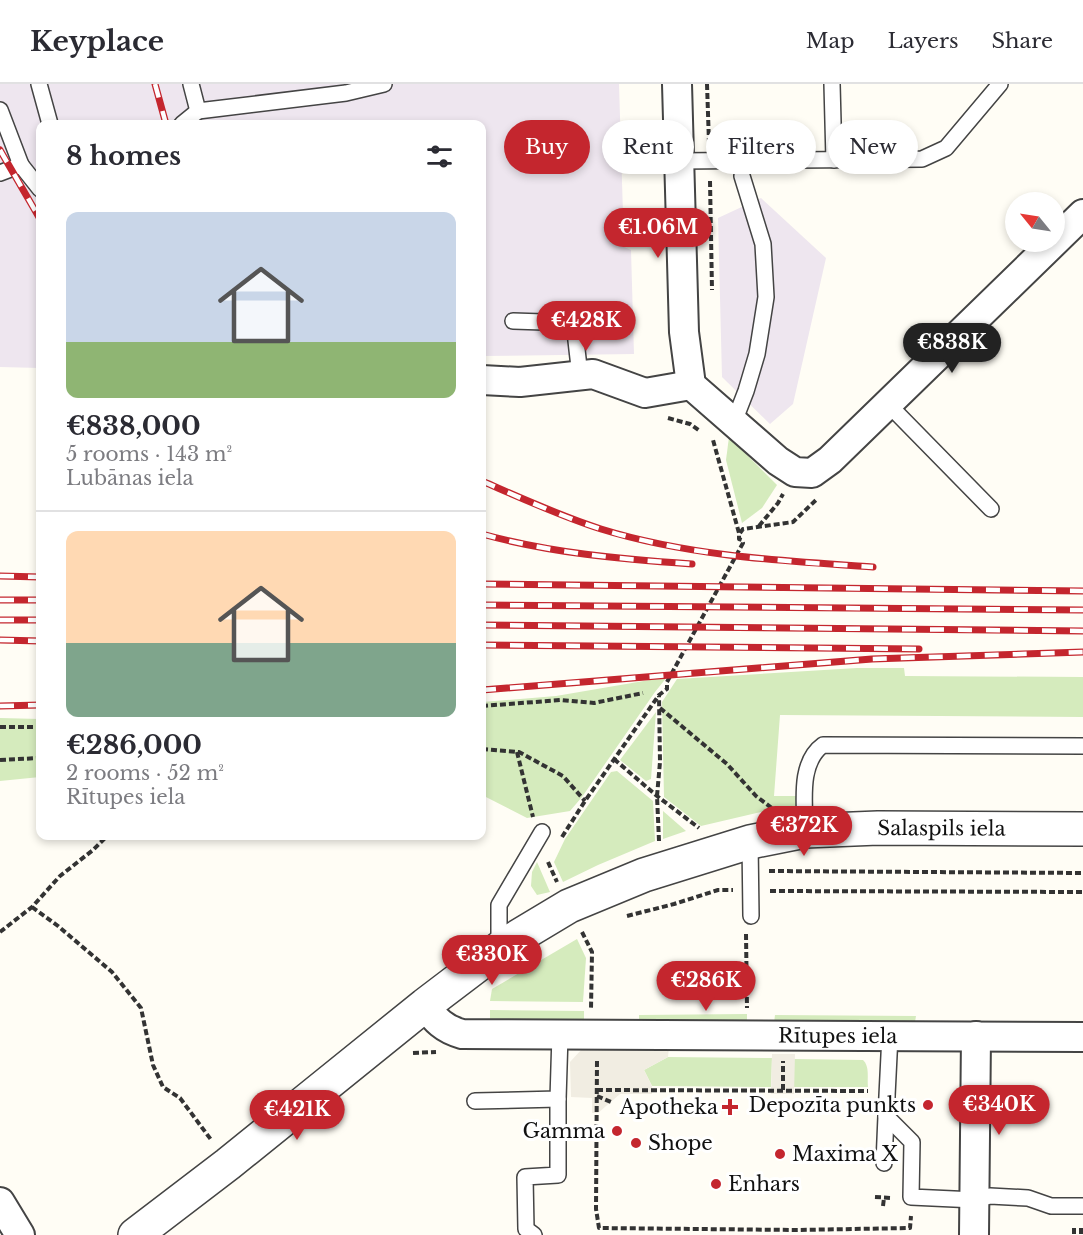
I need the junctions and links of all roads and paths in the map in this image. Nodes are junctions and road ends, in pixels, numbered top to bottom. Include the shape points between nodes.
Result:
1 (39, 84) edge
2 (190, 84) edge
3 (384, 84) edge
4 (677, 84) edge
5 (707, 84) edge
6 (832, 84) edge
7 (1000, 84) edge
8 (345, 89) edge
9 (0, 110) edge
10 (198, 111) junction
11 (49, 120) edge
12 (187, 120) edge
13 (678, 120) edge
14 (708, 120) edge
15 (833, 120) edge
16 (918, 159) edge
17 (21, 165) junction
18 (0, 173) edge
19 (679, 174) edge
20 (710, 174) edge
21 (742, 177) dead end
22 (36, 184) edge
23 (1083, 214) edge
24 (712, 297) dead end
25 (513, 321) dead end
26 (580, 376) junction
27 (486, 380) edge
28 (677, 387) junction
29 (712, 402) junction
30 (888, 404) junction
31 (734, 422) junction
32 (713, 440) junction
33 (795, 472) junction
34 (991, 509) dead end
35 (739, 533) junction
36 (643, 693) dead end
37 (659, 695) junction
38 (486, 706) edge
39 (660, 708) junction
40 (0, 727) edge
41 (36, 727) edge
42 (1083, 746) edge
43 (486, 749) edge
44 (517, 751) junction
45 (36, 758) edge
46 (614, 759) junction
47 (0, 760) edge
48 (657, 796) junction
49 (585, 801) junction
50 (778, 813) dead end
51 (538, 826) joint
52 (1083, 829) edge
53 (702, 830) dead end
54 (805, 831) junction
55 (103, 840) edge
56 (558, 844) dead end
57 (659, 844) dead end
58 (553, 853) dead end
59 (750, 857) junction
60 (1083, 873) edge
61 (718, 890) junction
62 (751, 891) junction
63 (1083, 892) edge
64 (32, 908) junction
65 (751, 916) joint
66 (623, 917) dead end
67 (578, 924) junction
68 (0, 932) edge
69 (504, 945) junction
70 (424, 1005) junction
71 (747, 1008) dead end
72 (590, 1034) junction
73 (560, 1035) junction
74 (890, 1035) junction
75 (976, 1036) junction
76 (1083, 1037) edge
77 (440, 1052) dead end
78 (411, 1054) dead end
79 (784, 1054) dead end
80 (596, 1090) junction
81 (783, 1090) junction
82 (887, 1091) junction
83 (597, 1096) junction
84 (558, 1099) junction
85 (475, 1101) dead end
86 (611, 1102) dead end
87 (886, 1116) junction
88 (884, 1163) dead end
89 (228, 1164) junction
90 (911, 1197) junction
91 (884, 1198) dead end
92 (975, 1200) junction
93 (0, 1202) edge
94 (884, 1206) dead end
95 (1083, 1206) edge
96 (662, 1228) junction
97 (797, 1233) edge
98 (20, 1235) edge
99 (135, 1235) edge
100 (534, 1235) edge
101 (662, 1235) edge
102 (974, 1235) edge

1 - 11 lane
2 - 10 lane
3 - 8 lane
4 - 13 street
5 - 14 path
6 - 15 lane
7 - 16 lane via 946,148
8 - 10 lane
9 - 17 lane
10 - 12 lane
17 - 18 lane
17 - 22 lane
19 - 28 street via 684,332
20 - 24 path
21 - 31 lane via 764,244 766,297 757,354
23 - 30 street
25 - 26 lane via 574,323
26 - 27 street via 520,382
26 - 28 street via 593,374 645,393
28 - 29 street
28 - 32 path via 659,408 665,416 690,424
29 - 31 street
29 - 32 path
30 - 33 street via 821,467 812,473
30 - 34 lane
31 - 33 street
32 - 35 path
33 - 35 path via 778,503 758,526
35 - 37 path via 743,543 667,681 667,689
36 - 38 path via 594,703 561,700
37 - 39 path
37 - 46 path
39 - 48 path
39 - 50 path
40 - 41 path
42 - 54 lane via 823,745 813,752 809,762 804,796
43 - 44 path
44 - 49 path via 563,776
44 - 51 path
45 - 47 path
46 - 48 path
46 - 49 path
48 - 53 path
48 - 57 path
49 - 56 path
51 - 69 lane via 499,905 499,933
52 - 54 street, Salaspils iela
54 - 59 street, Salaspils iela
55 - 64 path via 60,876
58 - 67 path via 548,862
59 - 60 path
59 - 61 path
59 - 62 lane
59 - 67 street, Salaspils iela via 644,875
61 - 62 path
61 - 66 path
62 - 63 path
62 - 65 lane
64 - 68 path
64 - 89 path via 112,972 141,1008 153,1065 163,1087 180,1098
65 - 71 path via 746,925
67 - 69 street, Salaspils iela via 531,927
67 - 72 path via 592,952
69 - 70 street, Salaspils iela
70 - 73 street, Rītupes iela via 440,1024 462,1034
70 - 89 street, Salaspils iela
72 - 73 street, Rītupes iela
72 - 74 street, Rītupes iela
72 - 80 path via 589,1052 597,1052
73 - 84 lane
74 - 75 street, Rītupes iela
74 - 82 lane
75 - 76 street, Rītupes iela
75 - 92 street
77 - 78 path
79 - 81 path
80 - 81 path
80 - 83 path
81 - 82 path
82 - 87 lane
83 - 86 path
83 - 96 path via 599,1228
84 - 85 lane
84 - 100 lane via 558,1175 525,1177 526,1229
87 - 88 lane
87 - 90 lane via 912,1142
89 - 99 street, Salaspils iela
90 - 92 lane
90 - 97 path via 910,1228
91 - 94 path
92 - 95 lane via 990,1196 1029,1198 1051,1206
92 - 102 street
93 - 98 street
96 - 97 path
96 - 101 path

